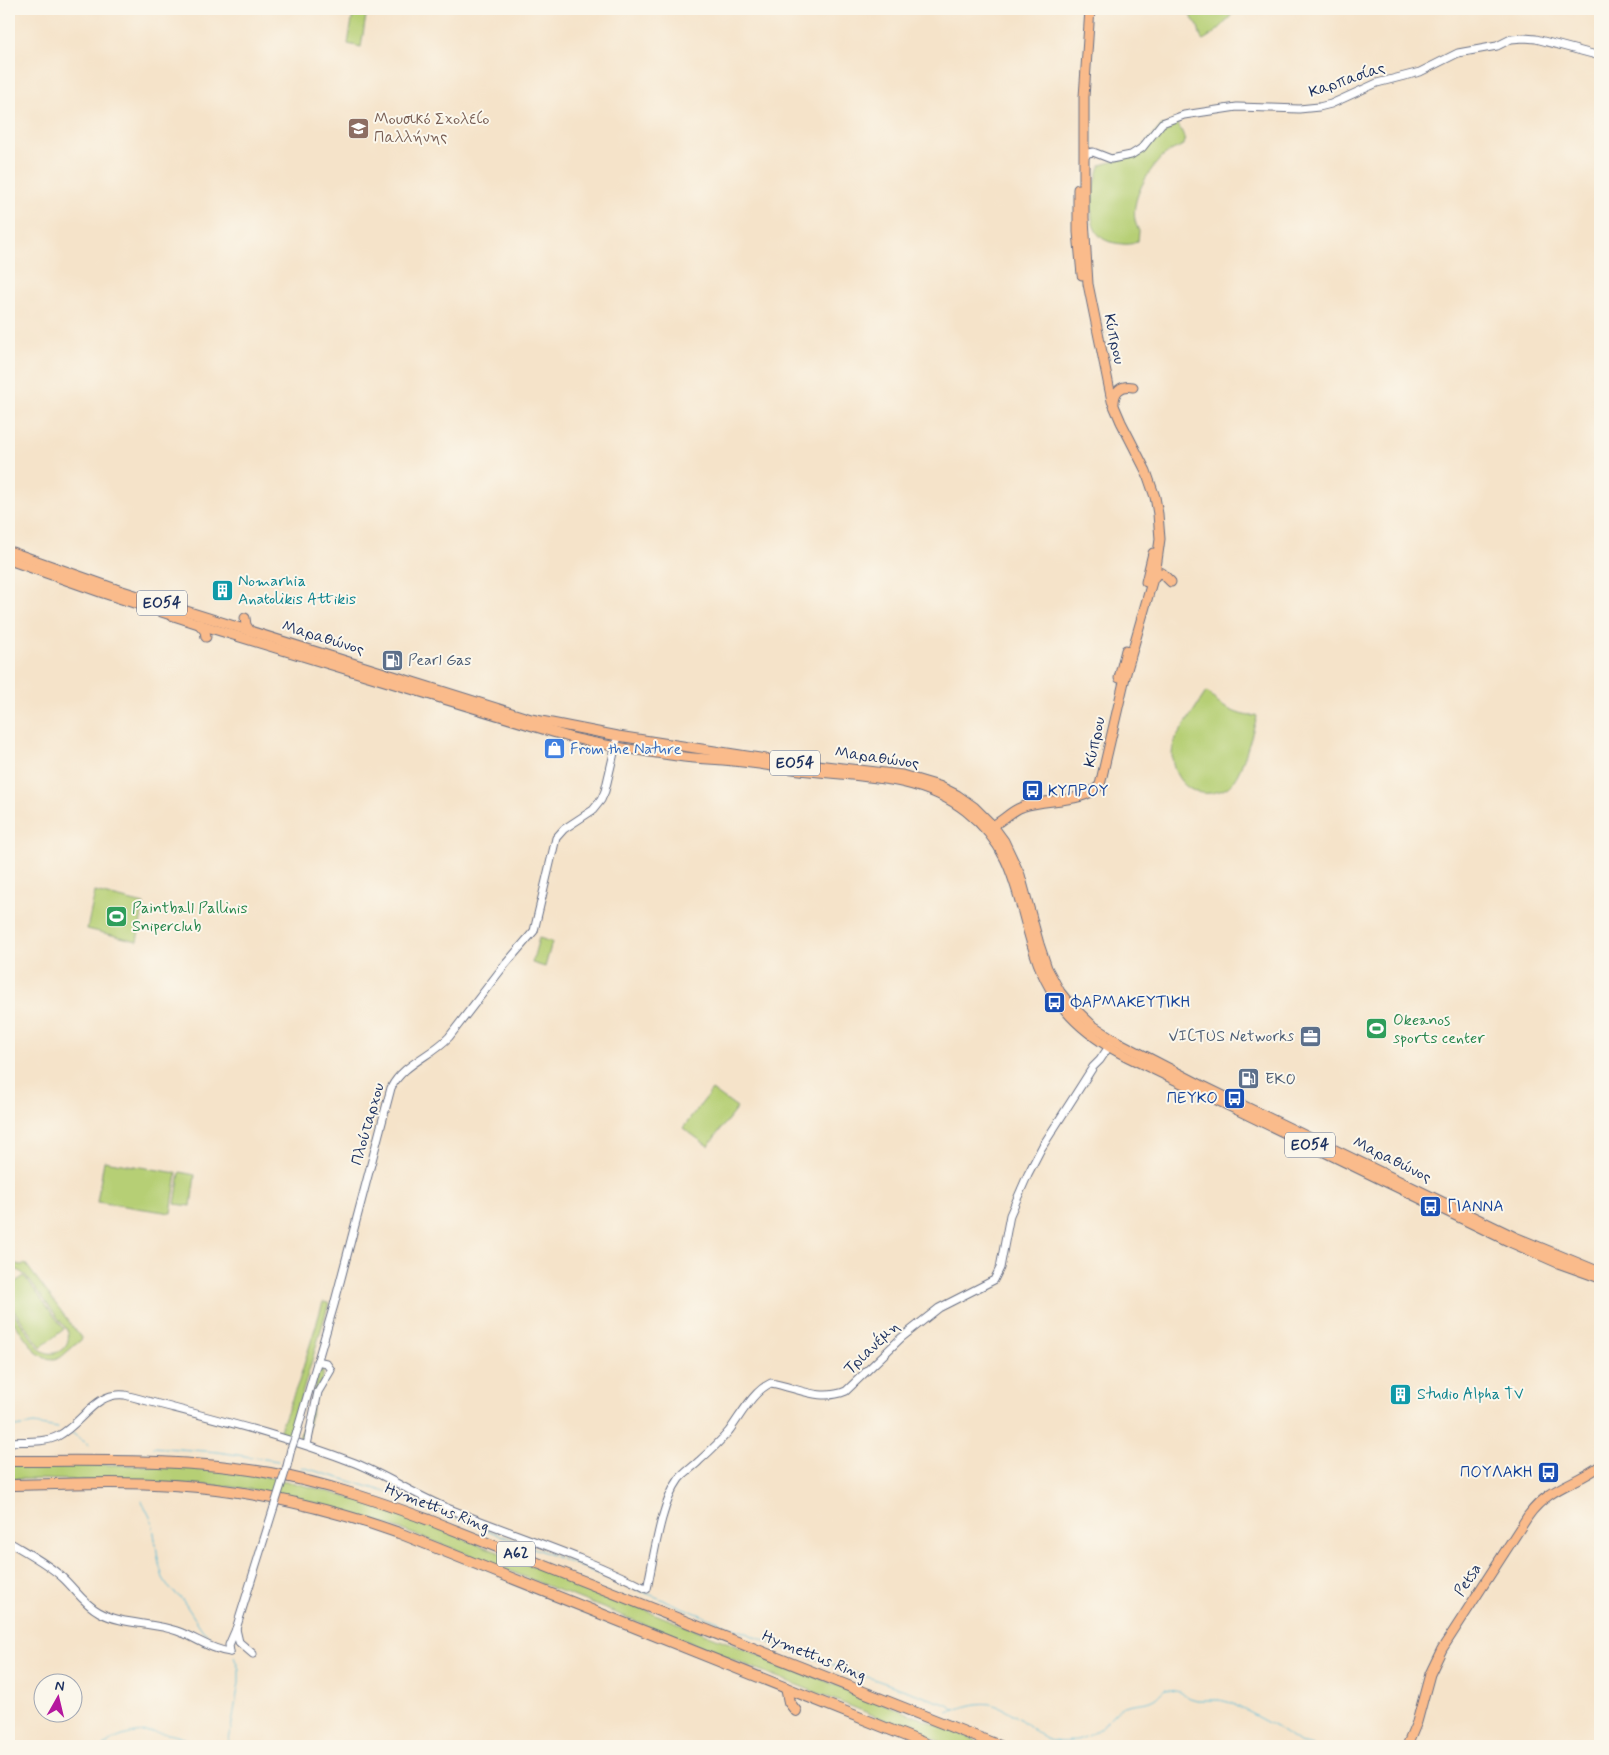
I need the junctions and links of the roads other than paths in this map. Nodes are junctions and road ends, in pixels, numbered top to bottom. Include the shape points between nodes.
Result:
1 (1084, 9) edge
2 (1090, 9) edge
3 (1600, 56) edge
4 (1084, 158) junction
5 (1133, 387) dead end
6 (1114, 406) junction
7 (9, 551) edge
8 (9, 560) edge
9 (1153, 579) junction
10 (1171, 582) dead end
11 (245, 618) dead end
12 (199, 624) junction
13 (250, 631) junction
14 (206, 637) dead end
15 (615, 743) junction
16 (989, 825) junction
17 (1109, 1042) junction
18 (1600, 1272) edge
19 (1600, 1278) edge
20 (317, 1361) junction
21 (9, 1442) edge
22 (307, 1445) junction
23 (9, 1461) edge
24 (1600, 1466) edge
25 (9, 1485) edge
26 (9, 1542) edge
27 (235, 1638) junction
28 (214, 1648) junction
29 (253, 1654) dead end
30 (786, 1688) junction
31 (796, 1710) dead end
32 (930, 1746) edge
33 (1000, 1746) edge
34 (1407, 1746) edge

1 - 16 main road, Κύπρου via 1079,86 1080,262 1106,402 1146,487 1153,514 1154,547 1122,664 1097,780 1072,793 1016,804 998,814
2 - 4 main road, Κύπρου
3 - 4 street, Καρπασίας via 1536,39 1511,39 1497,46 1458,53 1420,72 1377,83 1319,107 1298,110 1237,107 1184,115 1162,123 1142,148 1131,154 1111,159 1093,152
4 - 6 main road, Κύπρου via 1088,284
5 - 6 main road via 1119,388
6 - 9 main road, Κύπρου via 1155,497 1160,544
7 - 13 main road, Μαραθώνος / ΕΟ54
8 - 12 main road, Μαραθώνος / ΕΟ54
9 - 10 main road via 1162,573
9 - 16 main road, Κύπρου via 1126,673 1104,776 1098,788 1080,796 1024,806
11 - 13 main road
12 - 14 main road
12 - 15 main road, Μαραθώνος / ΕΟ54 via 569,738
13 - 15 main road, Μαραθώνος / ΕΟ54
15 - 16 main road, Μαραθώνος / ΕΟ54 via 683,757 907,783 949,800
15 - 16 main road, Μαραθώνος / ΕΟ54 via 704,749 914,778 953,793 974,807
15 - 20 street, Πλούταρχου via 606,791 600,803 556,838 532,934 443,1044 400,1074 390,1088
16 - 17 main road, Μαραθώνος / ΕΟ54 via 1007,845 1018,870 1043,956 1054,982 1076,1012
17 - 18 main road, Μαραθώνος / ΕΟ54 via 1515,1237
17 - 19 main road, Μαραθώνος / ΕΟ54 via 1512,1243
17 - 22 street, Τριανέμη via 1028,1174 1010,1215 1000,1268 994,1280 939,1308 901,1338 846,1391 835,1396 822,1395 771,1383 759,1391 727,1433 686,1473 669,1498 647,1589 614,1572 445,1508 385,1476
20 - 22 street via 326,1363 331,1370 318,1392
20 - 27 street, Πλούταρχου, bridge
21 - 22 street via 49,1440 69,1428 101,1400 118,1394
23 - 33 highway, Hymettus Ring / Α62 via 204,1465 269,1473 335,1488 429,1520
24 - 34 main road, Petsa via 1550,1493 1535,1508 1442,1648 1430,1674
25 - 30 highway, Α62 via 170,1485 240,1492 317,1508 399,1533
26 - 28 street via 63,1578 100,1613 177,1631
27 - 28 street
27 - 28 street via 230,1652
27 - 29 street
30 - 31 highway via 789,1702
30 - 32 highway, Α62

